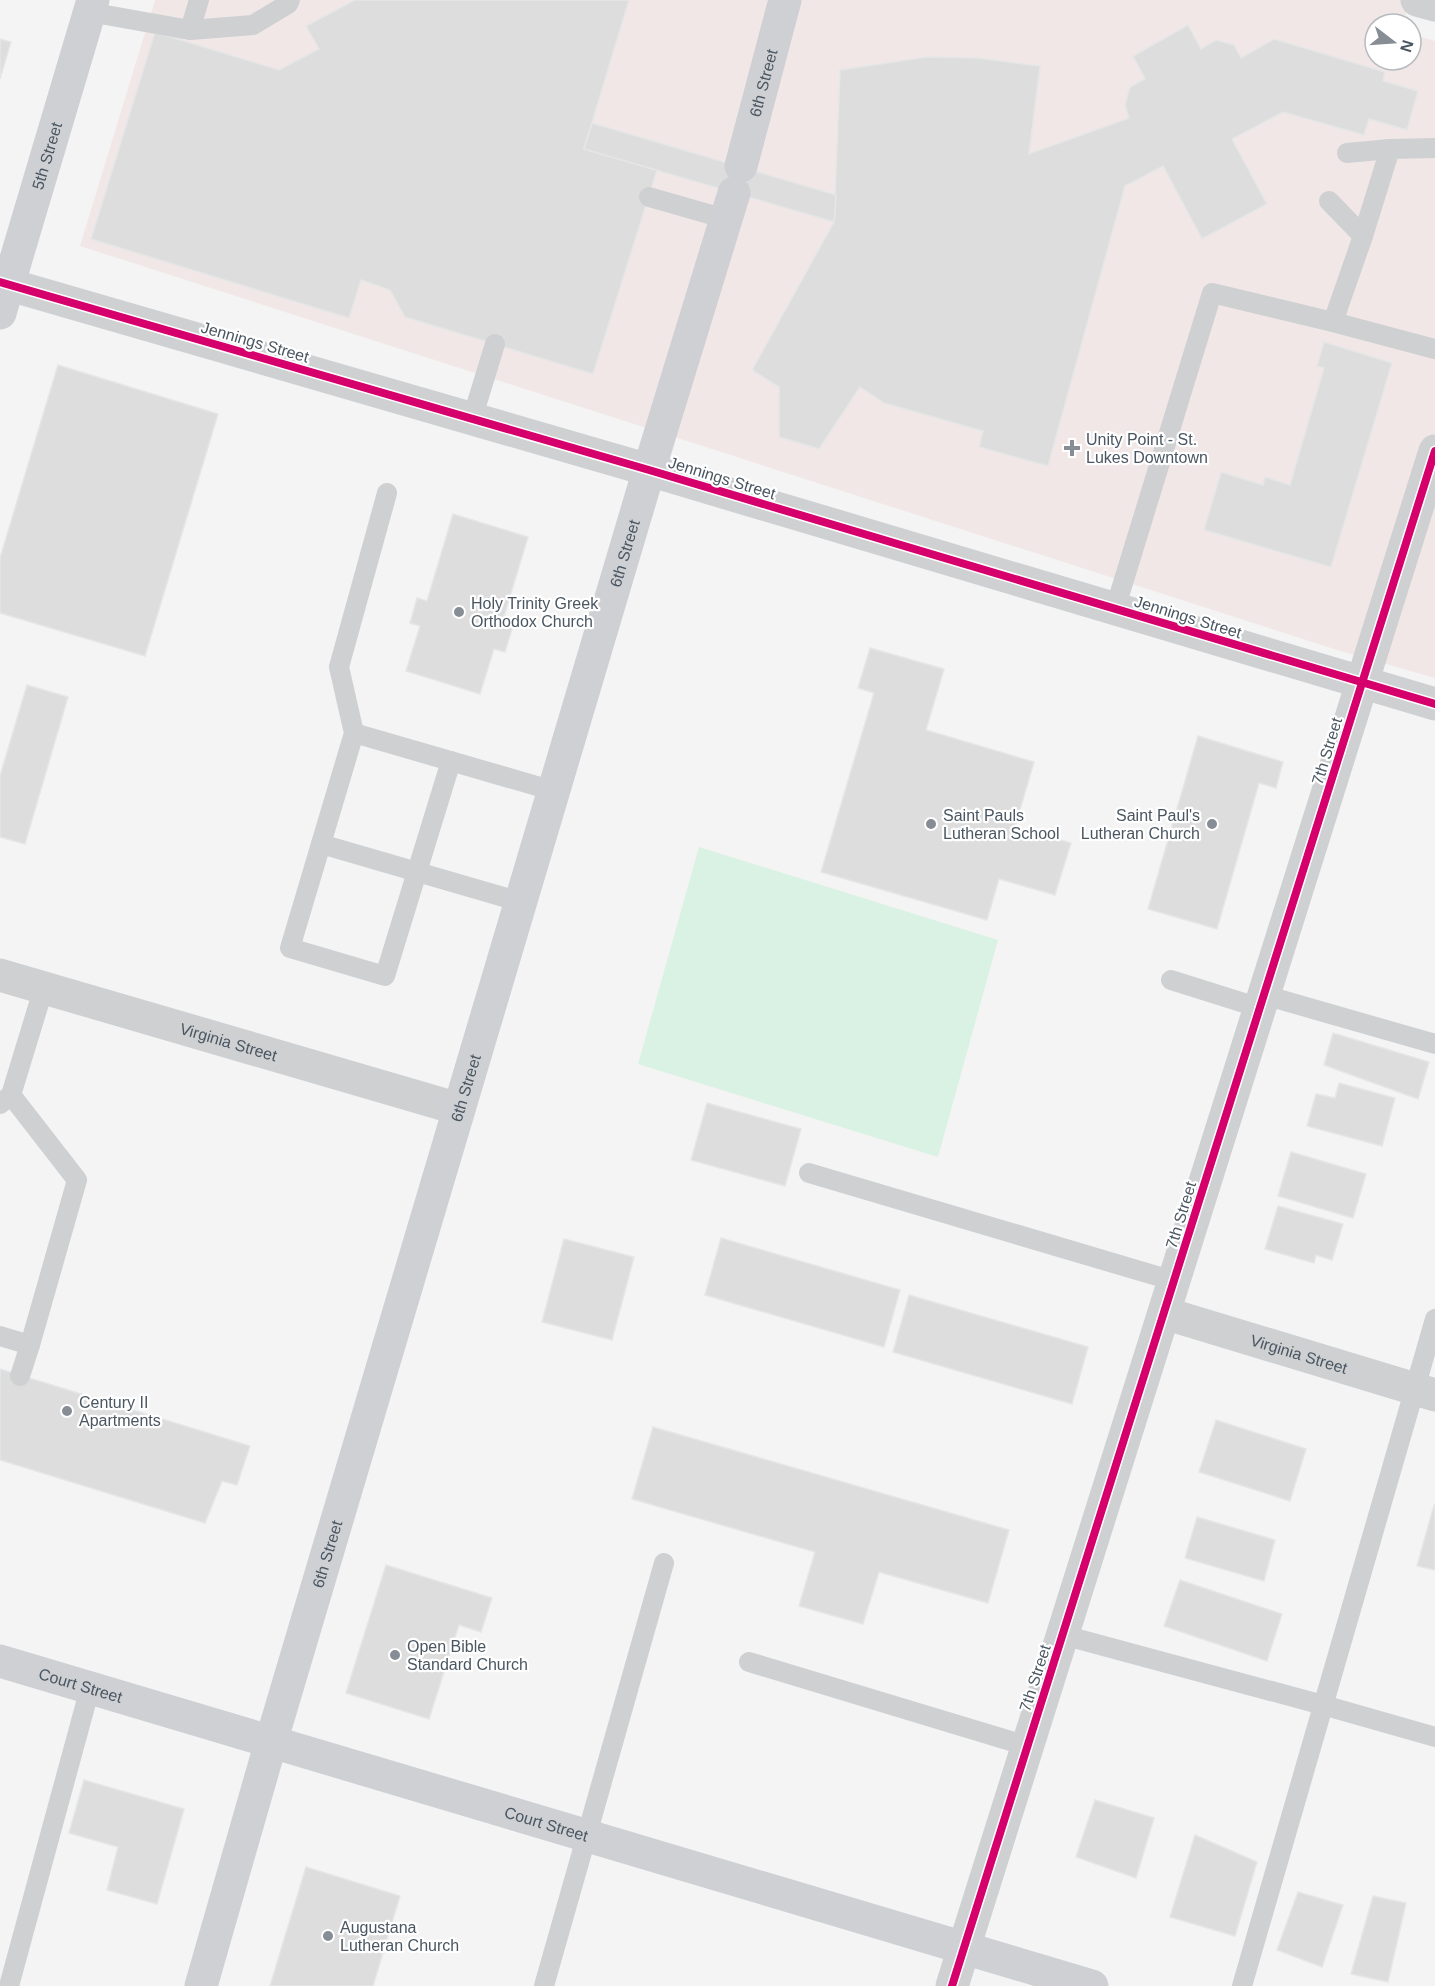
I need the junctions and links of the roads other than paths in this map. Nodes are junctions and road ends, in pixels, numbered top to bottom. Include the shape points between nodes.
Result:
1 (199, 0) edge
2 (290, 0) edge
3 (785, 0) edge
4 (1417, 0) edge
5 (1435, 5) edge
6 (91, 6) edge
7 (190, 30) junction
8 (1435, 148) edge
9 (1390, 149) junction
10 (1347, 153) dead end
11 (734, 193) junction
12 (649, 197) dead end
13 (1329, 201) dead end
14 (1363, 236) junction
15 (3, 293) edge
16 (1334, 322) junction
17 (495, 344) dead end
18 (1435, 349) edge
19 (472, 419) junction
20 (1435, 451) edge
21 (649, 470) junction
22 (387, 493) dead end
23 (1115, 609) junction
24 (1362, 683) junction
25 (1435, 704) edge
26 (354, 733) junction
27 (451, 761) junction
28 (554, 791) junction
29 (321, 844) junction
30 (416, 871) junction
31 (521, 902) junction
32 (0, 975) edge
33 (1171, 980) dead end
34 (44, 987) junction
35 (1262, 1001) junction
36 (1435, 1044) edge
37 (6, 1100) edge
38 (459, 1109) junction
39 (809, 1173) dead end
40 (1174, 1281) junction
41 (1164, 1313) junction
42 (1435, 1319) edge
43 (0, 1336) edge
44 (30, 1345) junction
45 (20, 1376) dead end
46 (1425, 1392) edge
47 (664, 1563) dead end
48 (1063, 1635) junction
49 (0, 1661) edge
50 (749, 1662) dead end
51 (90, 1688) junction
52 (1323, 1705) junction
53 (1435, 1737) edge
54 (271, 1742) junction
55 (1028, 1746) junction
56 (587, 1836) junction
57 (964, 1948) junction
58 (9, 1986) edge
59 (201, 1986) edge
60 (544, 1986) edge
61 (952, 1986) edge
62 (1092, 1986) edge
63 (1242, 1986) edge

1 - 7 lane
2 - 7 lane via 253,25
3 - 11 main road, 6th Street
4 - 5 street
6 - 7 lane
6 - 15 main road, 5th Street
8 - 9 lane
9 - 10 lane
9 - 14 lane
11 - 12 lane
11 - 21 main road, 6th Street
13 - 14 lane
14 - 16 lane
15 - 19 street, Jennings Street
16 - 18 lane
16 - 23 lane via 1212,293
17 - 19 lane
19 - 21 street, Jennings Street
20 - 24 street, 7th Street
21 - 23 street, Jennings Street
21 - 28 main road, 6th Street
22 - 26 lane via 339,667
23 - 24 street, Jennings Street
24 - 25 street, Jennings Street
24 - 35 street, 7th Street
26 - 27 lane
26 - 29 lane
27 - 28 lane
27 - 30 lane
28 - 31 main road, 6th Street
29 - 30 lane
29 - 30 lane via 290,948 385,976
30 - 31 lane
31 - 38 main road, 6th Street
32 - 34 street, Virginia Street
33 - 35 lane
34 - 37 lane
34 - 38 street, Virginia Street
35 - 36 lane
35 - 40 street, 7th Street
37 - 44 lane via 77,1180
38 - 54 main road, 6th Street
39 - 40 lane
40 - 41 street, 7th Street
41 - 46 street, Virginia Street
41 - 48 street, 7th Street
42 - 46 lane
43 - 44 lane
44 - 45 lane
46 - 52 lane
47 - 56 lane
48 - 52 lane
48 - 55 street, 7th Street
49 - 51 main road, Court Street
50 - 55 lane
51 - 54 main road, Court Street
51 - 58 lane
52 - 53 lane
52 - 63 lane
54 - 56 main road, Court Street
54 - 59 main road, 6th Street
55 - 57 street, 7th Street
56 - 57 main road, Court Street
56 - 60 lane
57 - 61 street, 7th Street
57 - 62 main road, Court Street

